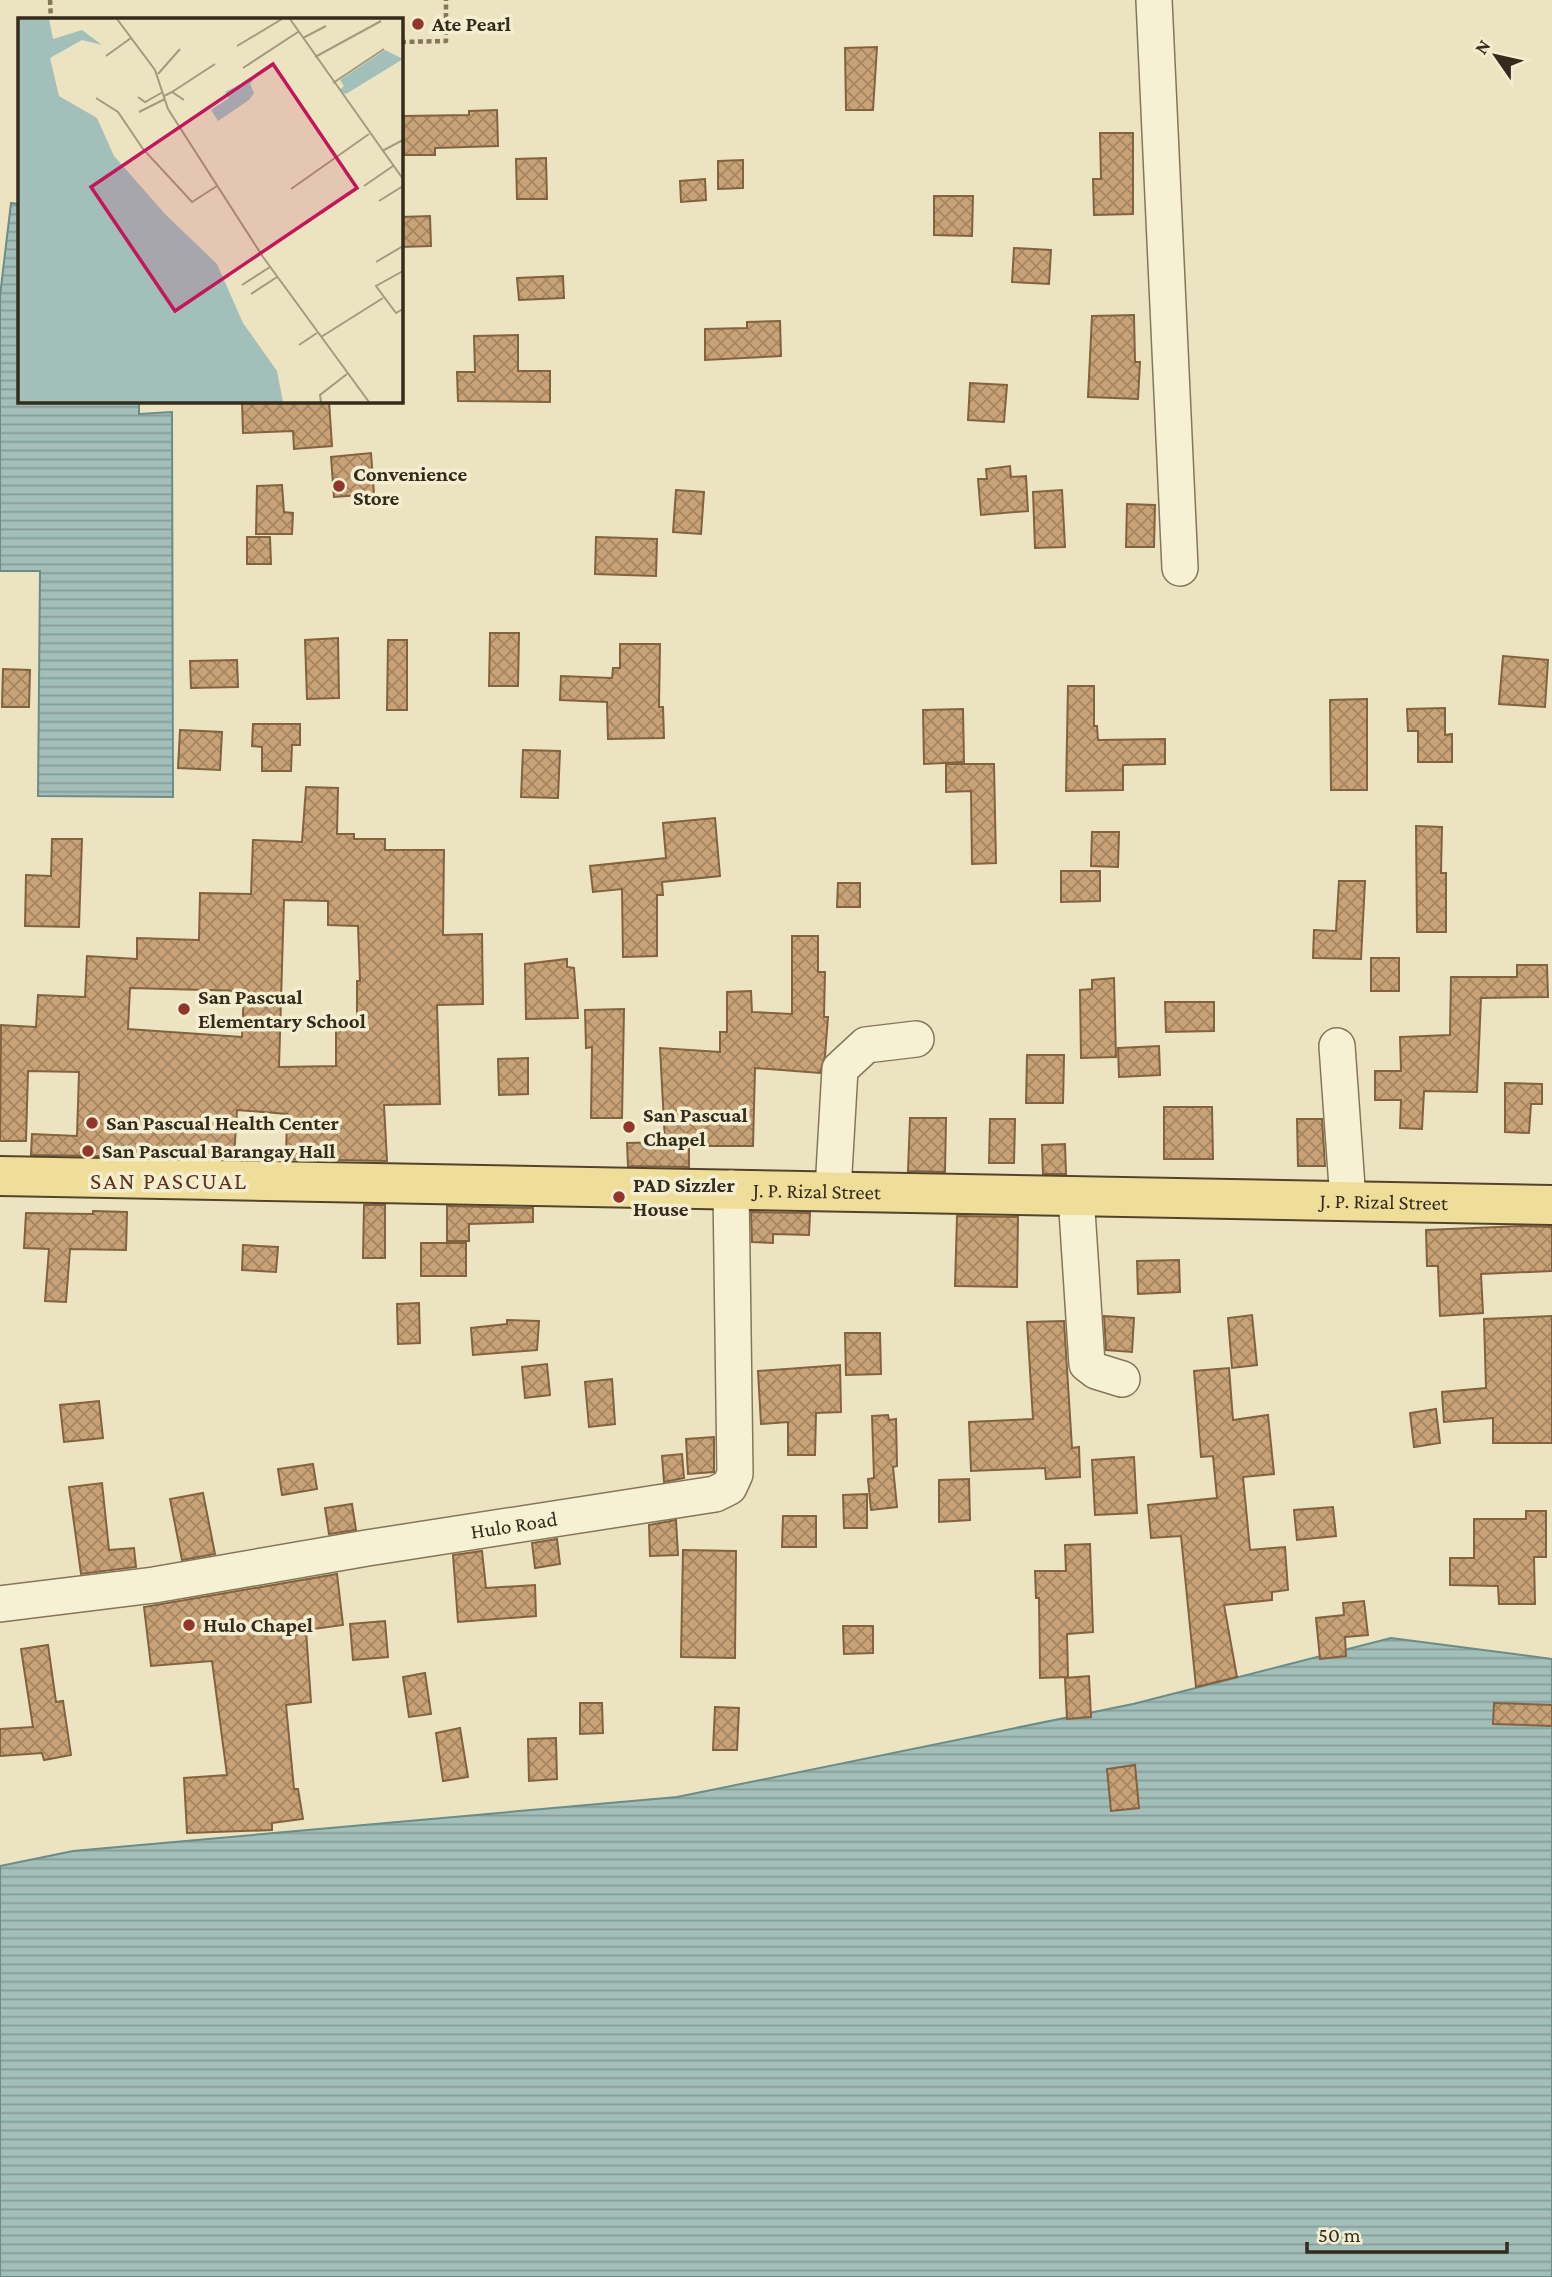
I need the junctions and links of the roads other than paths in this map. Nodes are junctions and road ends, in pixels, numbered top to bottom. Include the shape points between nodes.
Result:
1 (1154, 0) edge
2 (1180, 568) dead end
3 (916, 1039) dead end
4 (1337, 1046) dead end
5 (0, 1176) edge
6 (731, 1188) junction
7 (833, 1190) junction
8 (1076, 1195) junction
9 (1348, 1200) junction
10 (1552, 1205) edge
11 (1122, 1378) dead end
12 (0, 1604) edge

1 - 2 street
3 - 7 street via 866,1045 840,1069
4 - 9 street
5 - 6 main road, J. P. Rizal Street
6 - 7 main road, J. P. Rizal Street
6 - 12 street, Hulo Road via 735,1474 729,1487 715,1494 154,1585
7 - 8 main road, J. P. Rizal Street
8 - 9 main road, J. P. Rizal Street
8 - 11 street via 1087,1364
9 - 10 main road, J. P. Rizal Street

